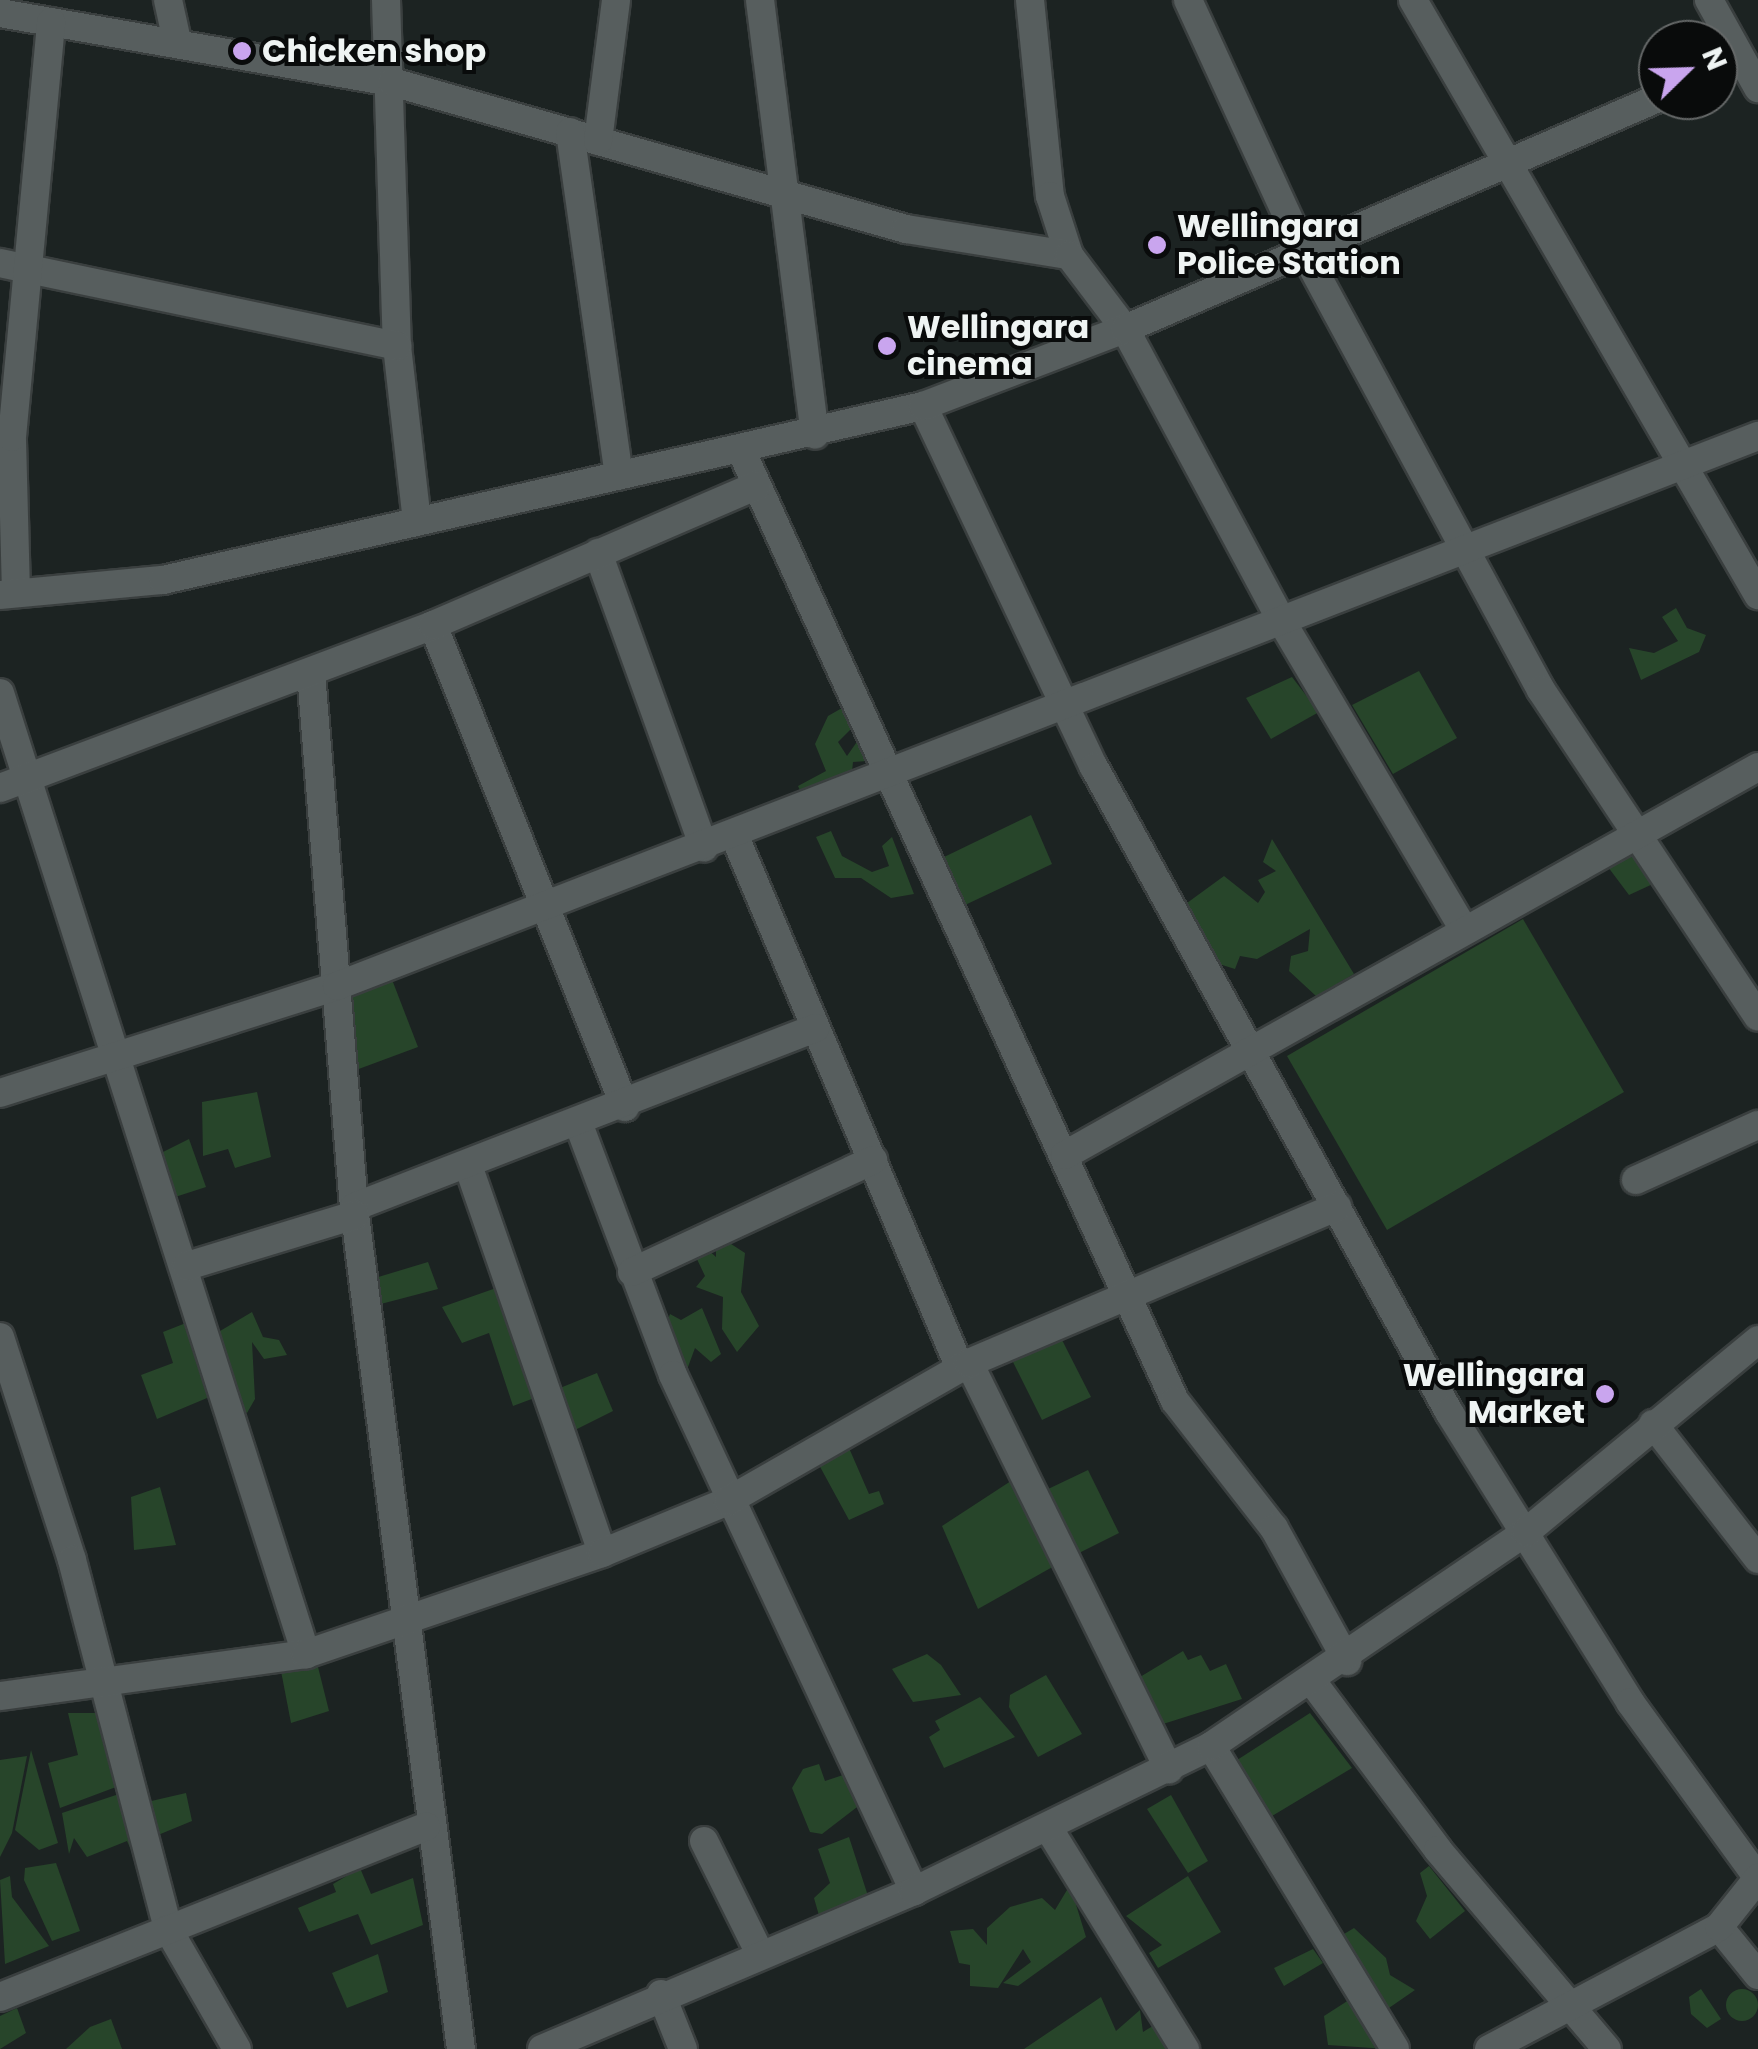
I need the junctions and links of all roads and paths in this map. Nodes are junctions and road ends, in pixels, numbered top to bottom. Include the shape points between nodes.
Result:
1 (168, 0) edge
2 (386, 0) edge
3 (616, 0) edge
4 (760, 0) edge
5 (1030, 0) edge
6 (1188, 0) edge
7 (1413, 0) edge
8 (1708, 0) edge
9 (0, 13) edge
10 (51, 22) junction
11 (177, 40) junction
12 (1740, 62) edge
13 (392, 82) junction
14 (1758, 88) edge
15 (1638, 107) edge
16 (570, 132) junction
17 (598, 142) junction
18 (1507, 164) junction
19 (786, 197) junction
20 (1303, 250) junction
21 (1069, 256) junction
22 (0, 263) edge
23 (31, 272) junction
24 (1125, 330) junction
25 (396, 346) junction
26 (922, 406) junction
27 (815, 434) junction
28 (1758, 436) edge
29 (740, 450) junction
30 (1682, 465) junction
31 (619, 476) junction
32 (756, 486) junction
33 (417, 522) junction
34 (1464, 548) junction
35 (598, 553) junction
36 (8, 594) edge
37 (1758, 595) edge
38 (1282, 622) junction
39 (434, 625) junction
40 (311, 673) junction
41 (0, 692) edge
42 (1065, 699) junction
43 (1758, 767) edge
44 (884, 777) junction
45 (13, 784) edge
46 (1636, 832) junction
47 (735, 836) junction
48 (704, 848) junction
49 (550, 905) junction
50 (1463, 928) junction
51 (337, 986) junction
52 (1758, 1016) edge
53 (814, 1028) junction
54 (118, 1053) junction
55 (1254, 1056) junction
56 (0, 1093) edge
57 (625, 1107) junction
58 (579, 1125) junction
59 (1758, 1125) edge
60 (1064, 1154) junction
61 (873, 1160) junction
62 (469, 1168) junction
63 (1636, 1180) dead end
64 (1337, 1208) junction
65 (355, 1211) junction
66 (187, 1266) junction
67 (632, 1272) junction
68 (1122, 1292) junction
69 (0, 1336) edge
70 (1758, 1340) edge
71 (964, 1366) junction
72 (1653, 1424) junction
73 (728, 1501) junction
74 (1526, 1532) junction
75 (602, 1553) junction
76 (1758, 1560) edge
77 (408, 1624) junction
78 (306, 1654) junction
79 (1347, 1661) junction
80 (1314, 1684) junction
81 (103, 1688) junction
82 (0, 1696) edge
83 (1211, 1746) junction
84 (1169, 1769) junction
85 (426, 1827) junction
86 (1050, 1829) junction
87 (704, 1841) dead end
88 (1758, 1878) edge
89 (914, 1891) junction
90 (1719, 1927) junction
91 (168, 1929) junction
92 (760, 1954) junction
93 (1758, 1975) edge
94 (661, 1994) junction
95 (0, 1998) edge
96 (1577, 2010) junction
97 (596, 2038) edge
98 (237, 2049) edge
99 (461, 2049) edge
100 (542, 2049) edge
101 (683, 2049) edge
102 (1184, 2049) edge
103 (1396, 2049) edge
104 (1489, 2049) edge
105 (1606, 2049) edge

1 - 11 street
2 - 13 street
3 - 17 street
4 - 19 street
5 - 21 street via 1050,196
6 - 20 street
7 - 18 street
8 - 12 street
9 - 10 street
10 - 11 street
10 - 23 street
11 - 13 street
12 - 14 street
13 - 16 street
13 - 25 street
15 - 18 street
16 - 17 street
16 - 31 street
17 - 19 street
18 - 20 street
18 - 30 street
19 - 21 street via 906,229
19 - 27 street
20 - 24 street
20 - 34 street
21 - 24 street
22 - 23 street
23 - 25 street
23 - 36 street via 12,437
24 - 26 street
24 - 38 street
25 - 33 street
26 - 27 street
26 - 42 street
27 - 29 street
28 - 30 street
29 - 31 street
29 - 32 street
30 - 34 street
30 - 37 street
31 - 33 street
32 - 35 street
32 - 44 street
33 - 36 street via 164,580
34 - 38 street
34 - 46 street via 1541,690
35 - 39 street
35 - 48 street
38 - 42 street
38 - 50 street
39 - 40 street
39 - 49 street
40 - 45 street
40 - 51 street
41 - 45 street
42 - 44 street
42 - 55 street
43 - 46 street
44 - 47 street
44 - 60 street
45 - 54 street
46 - 50 street
46 - 52 street
47 - 48 street
47 - 53 street
48 - 49 street
49 - 51 street
49 - 57 street
50 - 55 street
51 - 54 street
51 - 65 street
53 - 57 street
53 - 61 street
54 - 56 street
54 - 66 street
55 - 60 street
55 - 64 street
57 - 58 street
58 - 62 street
58 - 67 street
59 - 63 street
60 - 68 street
61 - 67 street
61 - 71 street
62 - 65 street
62 - 75 street
64 - 68 street
64 - 74 street
65 - 66 street
65 - 77 street
66 - 78 street
67 - 73 street
68 - 71 street
68 - 79 street via 1175,1400 1274,1528
69 - 81 street
70 - 72 street
71 - 73 street
71 - 84 street
72 - 74 street
72 - 76 street
73 - 75 street
73 - 89 street
74 - 79 street
74 - 88 street via 1630,1702
75 - 77 street
77 - 78 street
77 - 85 street
78 - 81 street
79 - 80 street
80 - 83 street
80 - 96 street via 1438,1850
81 - 82 street
81 - 91 street
83 - 84 street
83 - 103 street
84 - 86 street
85 - 91 street
85 - 99 street
86 - 89 street
86 - 102 street
87 - 92 street
88 - 90 street
89 - 92 street
90 - 93 street
90 - 96 street
91 - 95 street
91 - 98 street
92 - 94 street
94 - 97 street
94 - 101 street
96 - 104 street
96 - 105 street
97 - 100 street

